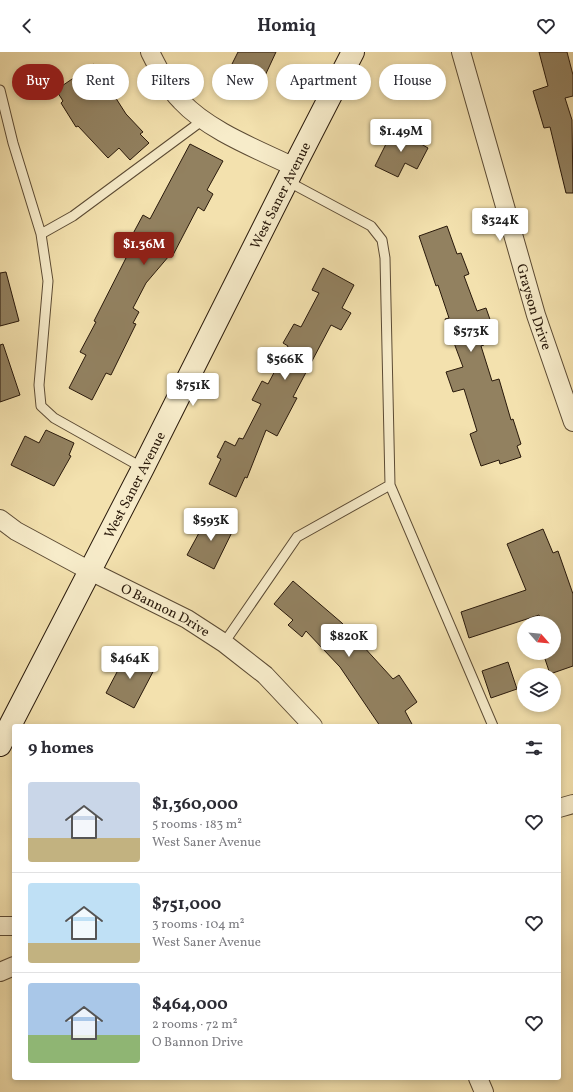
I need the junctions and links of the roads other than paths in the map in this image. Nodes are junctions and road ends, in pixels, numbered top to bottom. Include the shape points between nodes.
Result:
1 (150, 52) edge
2 (353, 52) edge
3 (461, 52) edge
4 (0, 90) edge
5 (203, 120) junction
6 (291, 174) junction
7 (41, 234) junction
8 (573, 422) edge
9 (143, 468) junction
10 (390, 485) junction
11 (0, 519) edge
12 (90, 571) junction
13 (224, 643) junction
14 (311, 724) edge
15 (492, 724) edge
16 (0, 745) edge
17 (573, 804) edge
18 (561, 807) edge
19 (0, 926) edge
20 (12, 926) edge
21 (12, 967) edge
22 (0, 972) edge
23 (479, 1080) edge
24 (484, 1092) edge

1 - 5 street via 160,72 181,101
2 - 6 street, West Saner Avenue
3 - 8 street, Grayson Drive via 536,315
4 - 7 lane via 13,143
5 - 6 street
5 - 7 lane via 73,216
6 - 9 street, West Saner Avenue
6 - 10 lane via 371,226 382,240 385,258
7 - 9 lane via 48,281 39,385 41,406 54,418
9 - 12 street, West Saner Avenue
10 - 13 lane via 297,538
10 - 15 lane
11 - 12 street, O Bannon Drive via 16,531
12 - 13 street, O Bannon Drive via 188,620
12 - 16 street, West Saner Avenue
13 - 14 street, O Bannon Drive via 265,675
17 - 18 street
19 - 20 street
21 - 22 street
23 - 24 street

